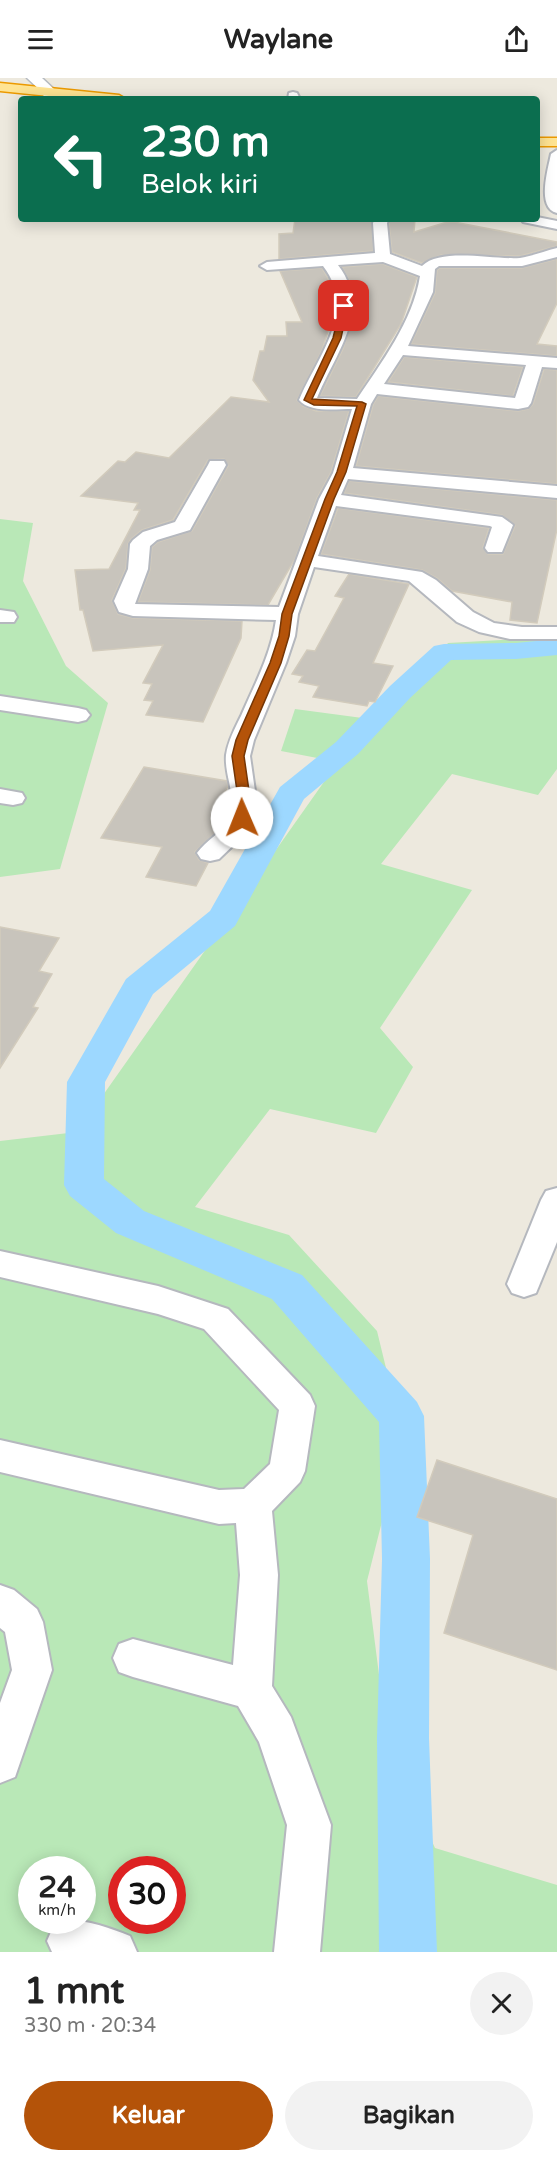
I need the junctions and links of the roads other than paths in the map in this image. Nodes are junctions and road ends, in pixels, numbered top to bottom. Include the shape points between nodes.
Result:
1 (34, 78) edge
2 (0, 89) edge
3 (50, 96) edge
4 (540, 137) edge
5 (556, 139) edge
6 (540, 142) edge
7 (557, 154) edge
8 (554, 193) edge
9 (557, 209) edge
10 (540, 221) edge
11 (380, 222) edge
12 (557, 225) edge
13 (557, 252) edge
14 (385, 257) junction
15 (327, 261) junction
16 (267, 266) dead end
17 (426, 273) junction
18 (398, 350) junction
19 (534, 362) junction
20 (557, 363) edge
21 (367, 396) junction
22 (217, 465) dead end
23 (342, 472) junction
24 (557, 492) edge
25 (329, 499) junction
26 (495, 548) dead end
27 (307, 560) junction
28 (287, 614) junction
29 (557, 633) edge
30 (0, 703) edge
31 (78, 715) dead end
32 (210, 853) dead end
33 (557, 1200) edge
34 (550, 1235) edge
35 (0, 1264) edge
36 (524, 1284) dead end
37 (0, 1456) edge
38 (253, 1505) junction
39 (0, 1603) edge
40 (133, 1658) dead end
41 (251, 1690) junction
42 (0, 1762) edge
43 (70, 1941) dead end
44 (114, 1952) edge
45 (297, 1952) edge

1 - 3 main road
2 - 3 highway
4 - 5 highway
5 - 6 highway
7 - 8 street
8 - 9 street
10 - 12 street
11 - 14 street via 381,252
13 - 17 street via 522,262 443,261 434,263
14 - 15 street
14 - 17 street
15 - 16 street
15 - 21 street via 344,287 343,318 308,400 314,403
17 - 18 street via 425,292
18 - 19 street
18 - 21 street
19 - 20 street
19 - 21 street via 522,403 518,404
21 - 23 street
22 - 28 street via 183,526 150,536 140,544 138,568 124,601 126,608
23 - 24 street
23 - 25 street
25 - 26 street via 495,520 503,525
25 - 27 street
27 - 28 street
27 - 29 street via 415,576 430,583 466,618 483,626 526,634
28 - 32 street via 275,663 238,756 245,805 242,818
30 - 31 street
33 - 34 street
34 - 36 street
35 - 38 street via 159,1300 216,1319 297,1406 287,1471
37 - 38 street via 219,1507
38 - 41 street via 259,1575
39 - 42 street via 23,1622 32,1670
40 - 41 street
41 - 45 street via 276,1732 309,1825
43 - 44 street

